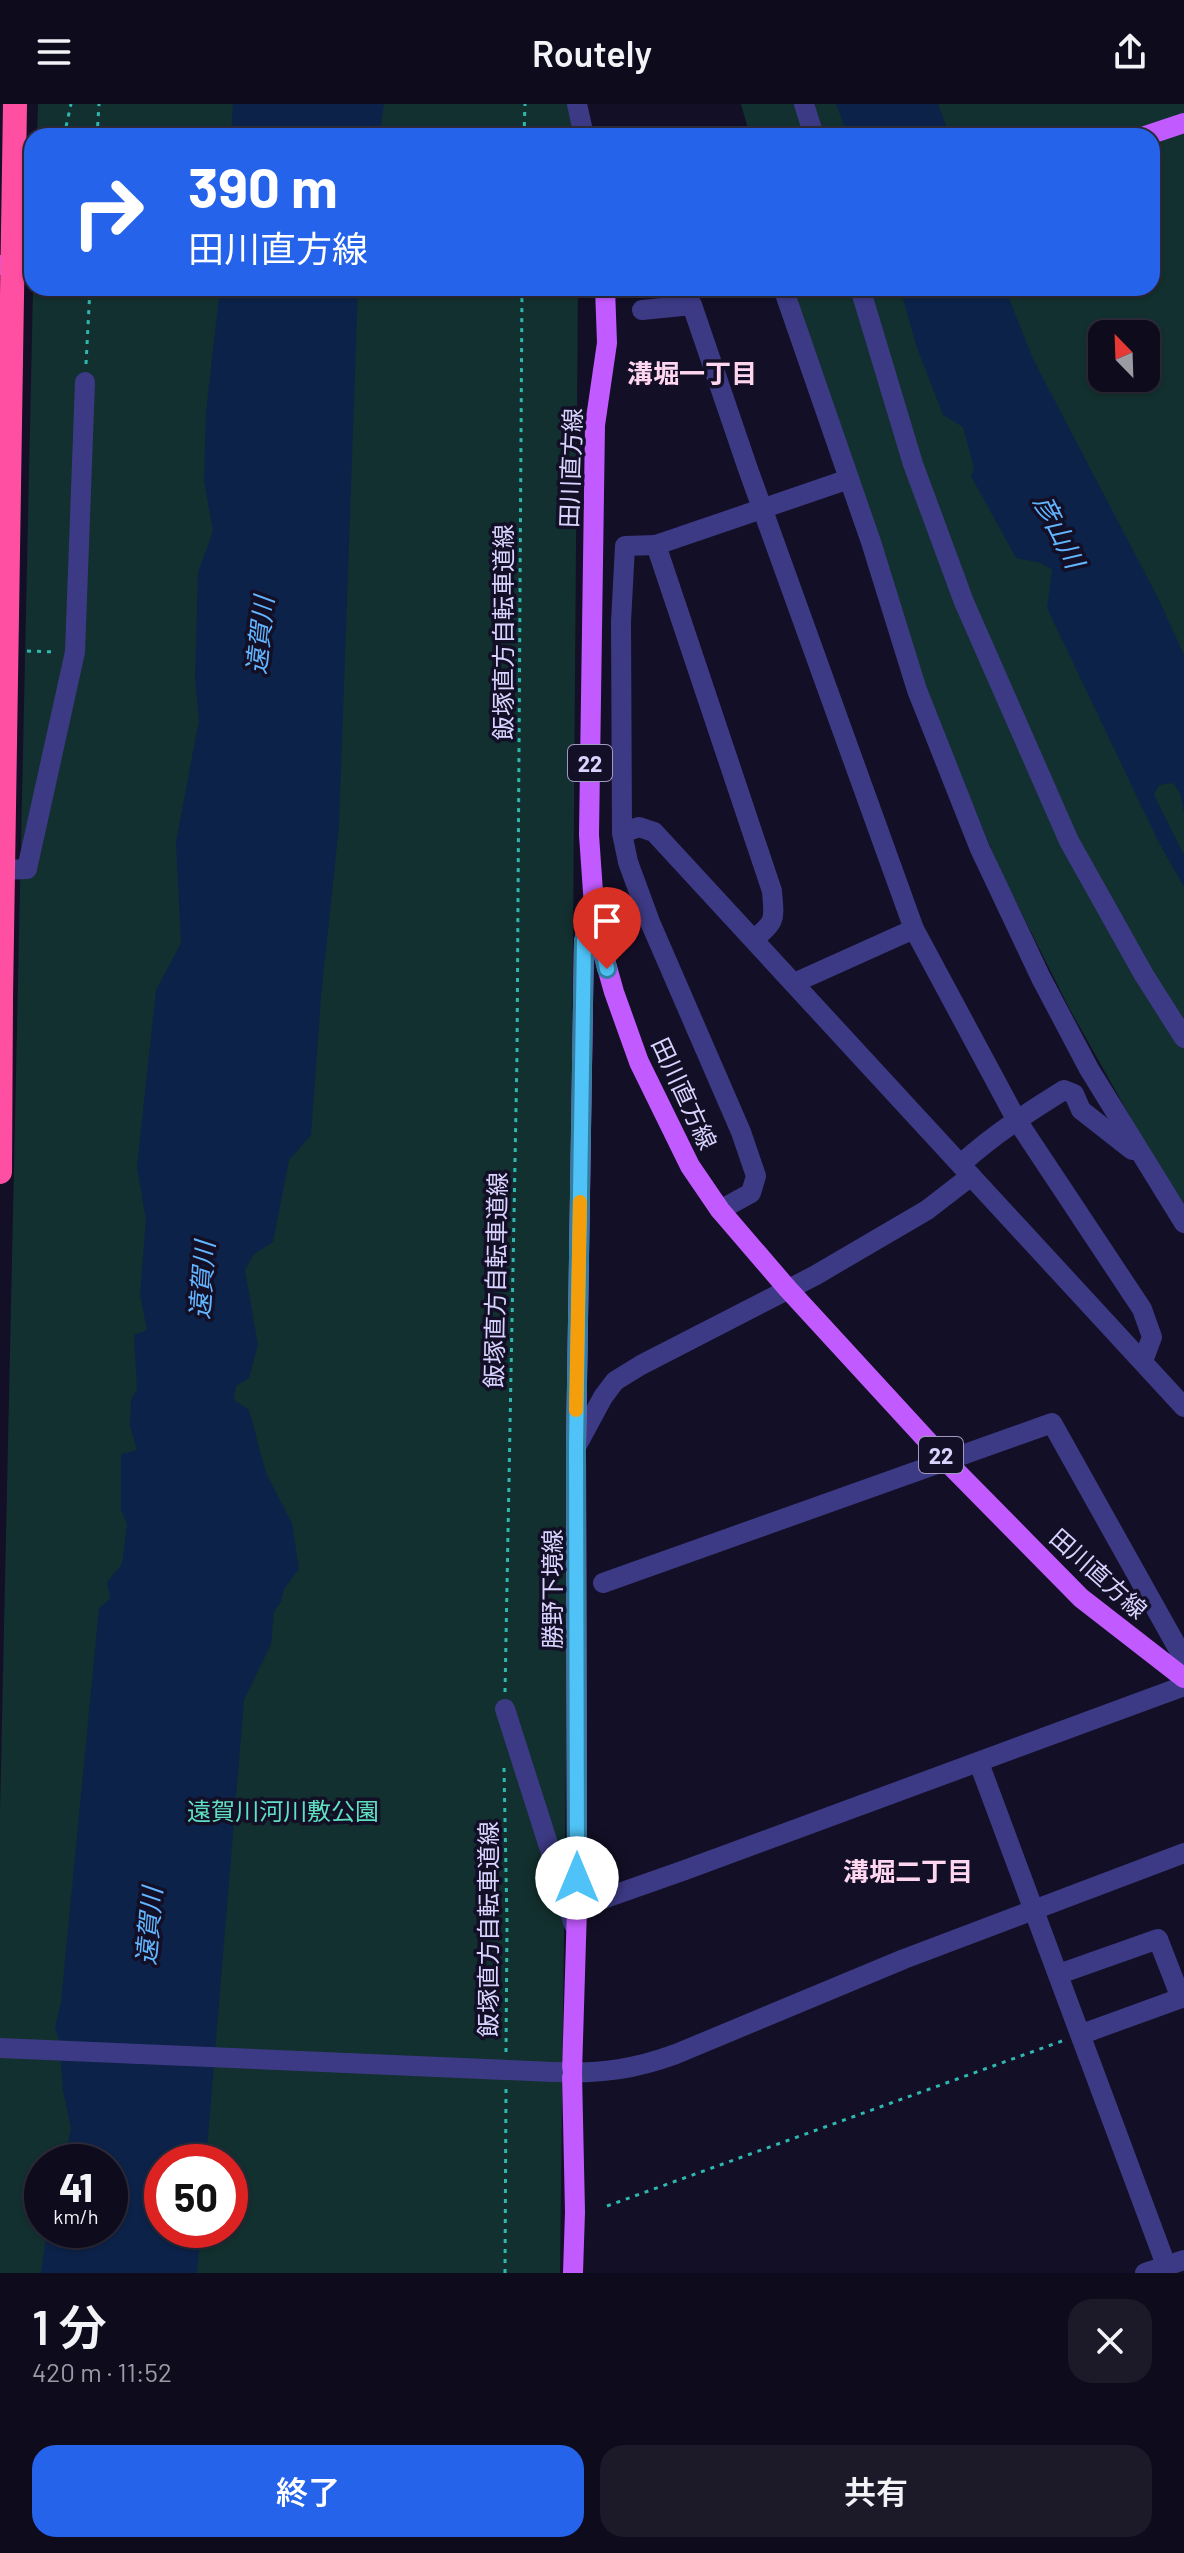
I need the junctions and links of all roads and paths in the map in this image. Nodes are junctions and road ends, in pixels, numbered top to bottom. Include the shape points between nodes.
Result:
1 (15, 104) edge
2 (71, 104) edge
3 (99, 104) edge
4 (525, 104) edge
5 (577, 104) edge
6 (804, 104) edge
7 (1184, 123) edge
8 (66, 128) edge
9 (98, 128) edge
10 (524, 128) edge
11 (582, 128) edge
12 (812, 128) edge
13 (1160, 131) edge
14 (15, 263) edge
15 (90, 296) edge
16 (522, 296) edge
17 (605, 296) edge
18 (786, 296) edge
19 (862, 296) edge
20 (642, 310) dead end
21 (85, 382) joint
22 (849, 479) junction
23 (762, 509) junction
24 (656, 545) junction
25 (622, 833) junction
26 (3, 870) junction
27 (594, 906) junction
28 (914, 929) junction
29 (754, 939) junction
30 (794, 983) junction
31 (0, 999) edge
32 (1184, 1038) edge
33 (1016, 1119) junction
34 (1143, 1159) junction
35 (966, 1170) junction
36 (0, 1172) edge
37 (720, 1210) junction
38 (1184, 1223) edge
39 (787, 1288) junction
40 (1143, 1361) junction
41 (1184, 1407) edge
42 (576, 1447) junction
43 (945, 1460) junction
44 (603, 1583) dead end
45 (1184, 1659) edge
46 (1184, 1678) edge
47 (1184, 1686) edge
48 (505, 1709) joint
49 (979, 1763) junction
50 (504, 1766) dead end
51 (1184, 1853) edge
52 (577, 1908) junction
53 (1034, 1908) junction
54 (576, 1933) junction
55 (1059, 1974) junction
56 (1183, 1997) edge
57 (1082, 2034) junction
58 (0, 2048) edge
59 (506, 2063) dead end
60 (562, 2072) junction
61 (506, 2079) dead end
62 (607, 2206) dead end
63 (1175, 2262) edge
64 (505, 2273) edge
65 (573, 2273) edge
66 (1145, 2273) edge

1 - 14 highway
2 - 8 path
3 - 9 path
4 - 10 path
5 - 11 street
6 - 12 street
7 - 13 main road
14 - 26 highway
15 - 21 path
16 - 48 path, 飯塚直方自転車道線
17 - 27 main road, 田川直方線 / 22 via 607,343 595,425 589,835
18 - 22 street
19 - 32 street via 913,464 964,602 1069,841
20 - 23 street via 692,305
21 - 26 street via 75,652 27,869
22 - 23 street
22 - 34 street via 917,690 980,849 1089,1069
23 - 24 street
23 - 28 street
24 - 25 street via 625,546
24 - 29 street via 772,891 771,926
25 - 29 street via 639,827 654,832
25 - 37 street via 650,922 756,1176 751,1193
26 - 31 highway
27 - 37 main road, 田川直方線 / 22 via 614,992 639,1062 690,1166
27 - 42 main road, 勝野下境線 via 584,941
28 - 30 street
28 - 33 street
29 - 30 street
30 - 35 street
31 - 36 highway
33 - 34 street via 1064,1090
33 - 35 street via 988,1139
33 - 40 street via 1142,1309 1152,1337
34 - 38 street
35 - 39 street via 927,1210
35 - 40 street
37 - 39 main road, 田川直方線 / 22
39 - 42 street via 615,1381
39 - 43 main road, 田川直方線 / 22
40 - 41 street
42 - 52 main road, 勝野下境線
43 - 44 street
43 - 45 street via 1052,1423
43 - 46 main road, 田川直方線 / 22 via 1081,1598
47 - 49 street
48 - 54 street
49 - 52 street
49 - 53 street
50 - 59 path, 飯塚直方自転車道線
51 - 53 street
52 - 54 main road, 勝野下境線
53 - 55 street
53 - 60 street via 642,2067
54 - 60 main road, 勝野下境線
55 - 56 street via 1158,1939
55 - 57 street
56 - 57 street
57 - 62 path
57 - 63 street
58 - 60 street, bridge
60 - 65 main road, 勝野下境線 via 575,2212
61 - 64 path
63 - 66 street

